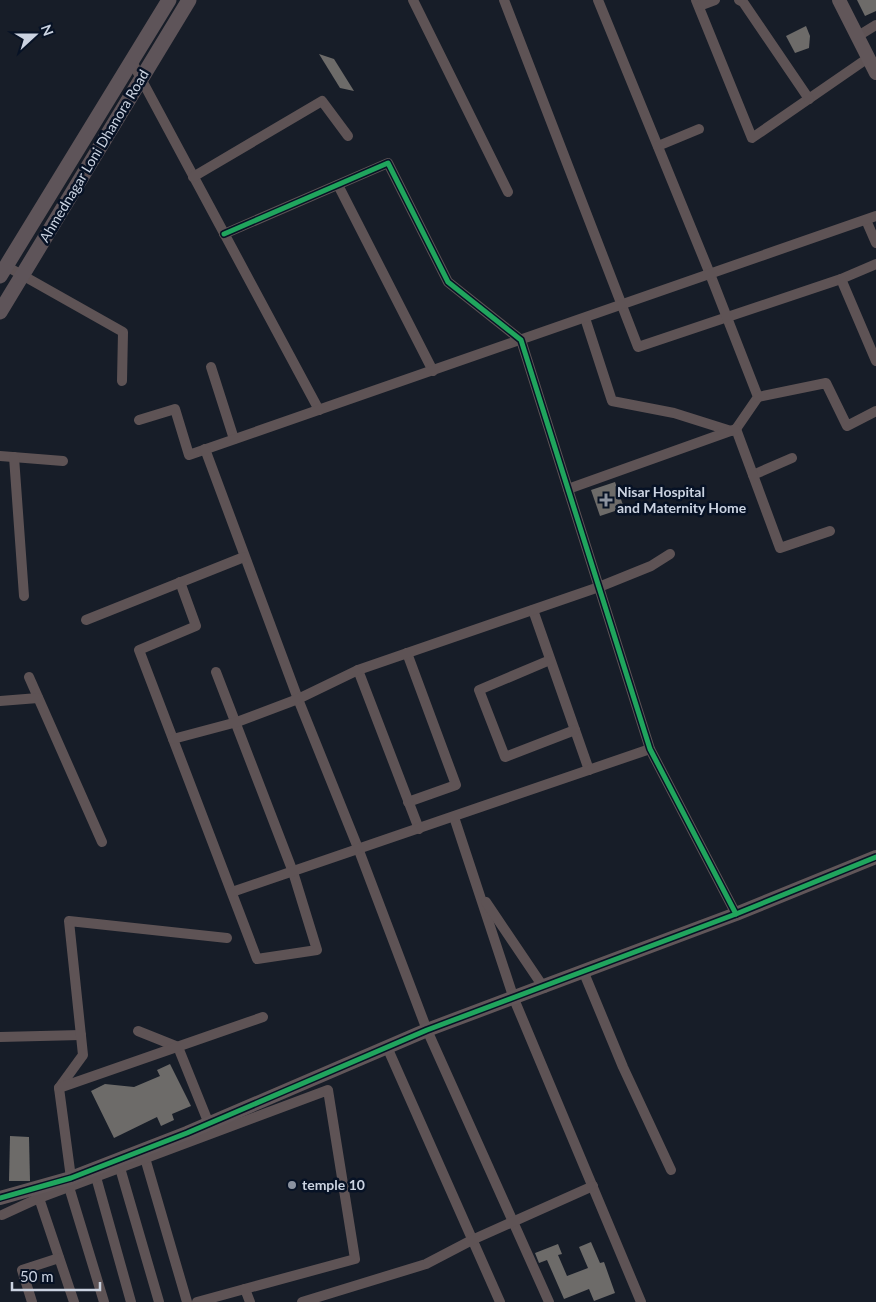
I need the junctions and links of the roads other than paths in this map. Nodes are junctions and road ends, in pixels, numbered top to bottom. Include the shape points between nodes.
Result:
1 (169, 0) edge
2 (189, 0) edge
3 (413, 0) edge
4 (504, 0) edge
5 (598, 0) edge
6 (715, 0) edge
7 (740, 0) edge
8 (839, 0) edge
9 (698, 3) edge
10 (876, 25) edge
11 (858, 36) junction
12 (868, 58) junction
13 (131, 60) junction
14 (876, 73) edge
15 (141, 78) junction
16 (809, 99) junction
17 (699, 129) dead end
18 (348, 136) dead end
19 (658, 146) junction
20 (193, 177) junction
21 (338, 184) junction
22 (508, 192) dead end
23 (871, 218) edge
24 (224, 234) junction
25 (876, 243) edge
26 (876, 264) edge
27 (3, 271) edge
28 (710, 274) junction
29 (22, 275) junction
30 (841, 279) junction
31 (623, 304) junction
32 (0, 312) edge
33 (585, 318) junction
34 (728, 318) junction
35 (521, 340) junction
36 (876, 361) edge
37 (211, 367) dead end
38 (433, 371) junction
39 (122, 381) dead end
40 (758, 398) junction
41 (320, 410) junction
42 (876, 411) edge
43 (139, 420) dead end
44 (734, 430) junction
45 (234, 440) junction
46 (205, 449) junction
47 (0, 456) edge
48 (14, 457) junction
49 (792, 458) dead end
50 (63, 461) dead end
51 (753, 475) junction
52 (568, 489) junction
53 (830, 531) dead end
54 (670, 554) dead end
55 (244, 557) junction
56 (180, 582) junction
57 (599, 587) junction
58 (24, 596) dead end
59 (532, 610) junction
60 (86, 620) dead end
61 (407, 653) junction
62 (550, 660) junction
63 (358, 670) junction
64 (216, 672) dead end
65 (28, 677) dead end
66 (38, 698) junction
67 (298, 699) junction
68 (0, 702) edge
69 (237, 722) junction
70 (575, 730) junction
71 (173, 739) junction
72 (650, 749) junction
73 (589, 770) junction
74 (408, 802) junction
75 (454, 817) junction
76 (419, 829) junction
77 (102, 842) dead end
78 (358, 848) junction
79 (876, 857) edge
80 (293, 872) junction
81 (232, 892) junction
82 (479, 892) junction
83 (736, 914) junction
84 (227, 938) dead end
85 (584, 973) junction
86 (544, 988) junction
87 (514, 999) junction
88 (263, 1017) dead end
89 (426, 1030) junction
90 (138, 1031) dead end
91 (81, 1035) junction
92 (0, 1038) edge
93 (178, 1047) junction
94 (387, 1047) junction
95 (59, 1088) junction
96 (209, 1124) junction
97 (146, 1158) junction
98 (120, 1168) junction
99 (671, 1170) dead end
100 (96, 1177) junction
101 (70, 1182) junction
102 (592, 1186) junction
103 (0, 1198) edge
104 (39, 1198) junction
105 (2, 1215) dead end
106 (513, 1221) junction
107 (472, 1240) junction
108 (59, 1258) junction
109 (245, 1289) junction
110 (317, 1300) edge
111 (32, 1302) edge
112 (74, 1302) edge
113 (104, 1302) edge
114 (131, 1302) edge
115 (159, 1302) edge
116 (187, 1302) edge
117 (197, 1302) edge
118 (250, 1302) edge
119 (302, 1302) edge
120 (500, 1302) edge
121 (549, 1302) edge
122 (641, 1302) edge

1 - 13 main road, Ahmednagar Loni Dhanora Road
2 - 15 main road, Ahmednagar Loni Dhanora Road
3 - 22 street
4 - 31 street
5 - 19 street
6 - 9 street
7 - 16 street
8 - 11 street
9 - 16 street via 752,138
10 - 11 street
11 - 12 street
12 - 14 street
12 - 16 street
13 - 15 street
13 - 27 main road, Ahmednagar Loni Dhanora Road
15 - 20 street
15 - 29 main road, Ahmednagar Loni Dhanora Road
17 - 19 street
18 - 20 street via 322,101
19 - 28 street
20 - 24 street
21 - 24 street
21 - 35 street via 388,163 448,282
21 - 38 street
23 - 25 street
23 - 28 street
24 - 41 street
26 - 30 street
27 - 29 street
28 - 31 street
28 - 34 street
29 - 32 main road, Ahmednagar Loni Dhanora Road
29 - 39 street via 123,332
30 - 34 street
30 - 36 street
31 - 33 street
31 - 34 street via 638,347
33 - 35 street
33 - 44 street via 612,402 674,413
34 - 40 street
35 - 38 street
35 - 52 street
37 - 45 street
38 - 41 street
40 - 42 street via 826,383 847,426
40 - 44 street
41 - 45 street
43 - 46 street via 175,408 189,455
44 - 51 street
44 - 52 street
45 - 46 street
46 - 55 street
47 - 48 street
48 - 50 street
48 - 58 street
49 - 51 street
51 - 53 street via 780,548
52 - 57 street
54 - 57 street via 651,566
55 - 56 street
55 - 67 street
56 - 60 street
56 - 71 street via 196,626 139,650
57 - 59 street
57 - 72 street
59 - 61 street
59 - 62 street
61 - 63 street
61 - 74 street via 456,784
62 - 70 street
62 - 70 street via 479,690 505,757
63 - 67 street
63 - 74 street
64 - 69 street
65 - 66 street
66 - 68 street
66 - 77 street
67 - 69 street
67 - 78 street
69 - 71 street
69 - 80 street
70 - 73 street
71 - 81 street
72 - 73 street
72 - 83 street
73 - 75 street
74 - 76 street
75 - 76 street
75 - 82 street
76 - 78 street
78 - 80 street
78 - 89 street
79 - 83 street
80 - 81 street
80 - 81 street via 316,950 257,959
82 - 86 street
82 - 87 street
83 - 85 street
84 - 91 street via 69,921
85 - 86 street
85 - 99 street
86 - 87 street
87 - 89 street
87 - 102 street
88 - 93 street
89 - 94 street
89 - 106 street
90 - 93 street
91 - 92 street
91 - 95 street via 83,1055
93 - 95 street
93 - 96 street
94 - 96 street
94 - 107 street
95 - 101 street
96 - 101 street
97 - 98 street
97 - 109 street via 328,1090 354,1259
97 - 116 street
98 - 100 street
98 - 115 street
100 - 101 street
100 - 114 street
101 - 103 street
101 - 104 street
101 - 113 street
102 - 106 street
102 - 122 street
104 - 105 street
104 - 108 street
106 - 107 street
106 - 121 street
107 - 110 street via 426,1264
107 - 120 street
108 - 111 street via 22,1270
108 - 112 street
109 - 117 street
109 - 118 street
110 - 119 street

